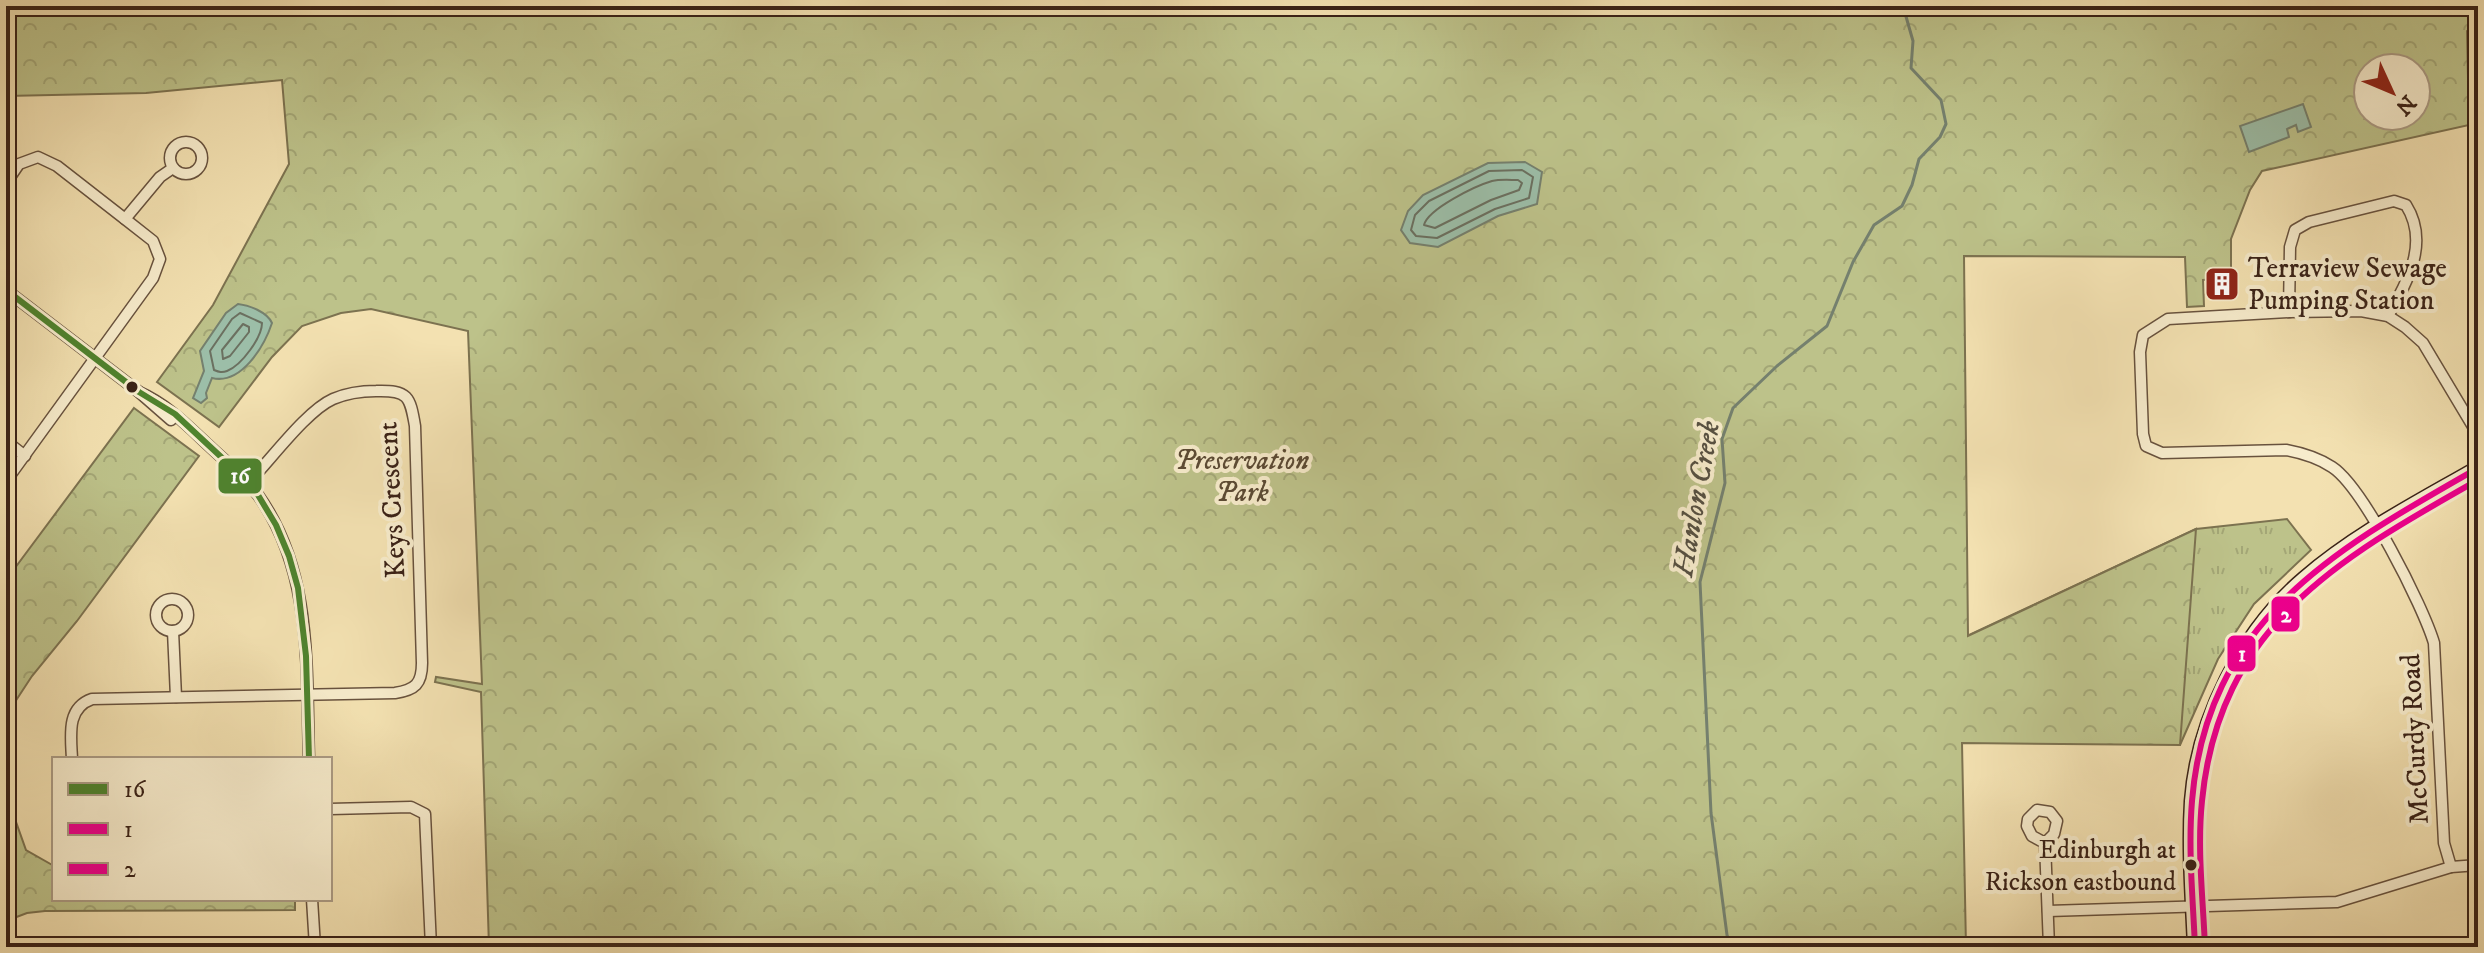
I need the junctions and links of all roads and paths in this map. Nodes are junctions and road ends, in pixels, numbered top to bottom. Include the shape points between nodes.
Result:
1 (173, 168) dead end
2 (6, 183) edge
3 (125, 219) junction
4 (6, 290) edge
5 (2289, 312) junction
6 (2388, 316) junction
7 (95, 358) junction
8 (2478, 435) edge
9 (6, 441) edge
10 (25, 456) junction
11 (2478, 468) edge
12 (6, 481) edge
13 (248, 483) junction
14 (2377, 527) junction
15 (173, 631) dead end
16 (307, 696) junction
17 (176, 697) junction
18 (72, 757) edge
19 (309, 757) edge
20 (332, 809) edge
21 (2045, 843) dead end
22 (2478, 865) edge
23 (2451, 867) junction
24 (312, 901) edge
25 (2194, 907) junction
26 (2048, 911) junction
27 (315, 947) edge
28 (431, 947) edge
29 (2049, 947) edge
30 (2195, 947) edge

1 - 3 street
2 - 3 street via 19,164 38,157
3 - 7 street via 153,241 160,259 153,278
4 - 7 street
5 - 6 street
5 - 6 street via 2295,230 2394,201 2413,215 2415,261
5 - 14 street, McCurdy Road via 2168,319 2143,335 2146,446 2162,453 2306,454 2334,468
6 - 8 street via 2423,343
7 - 10 street
7 - 13 street via 192,428
9 - 10 street
10 - 12 street
11 - 14 main road
13 - 16 street via 291,560 302,607
13 - 16 street, Keys Crescent via 331,400 392,390 408,398 415,426 422,677 410,691
14 - 23 street, McCurdy Road via 2426,615 2434,643 2444,843
14 - 25 main road via 2291,591 2226,683 2197,766
15 - 17 street
16 - 17 street
16 - 19 street
17 - 18 street via 82,703 72,722
20 - 28 street via 411,807 425,814
21 - 26 street
22 - 23 street
23 - 25 street via 2337,902
24 - 27 street
25 - 26 street
25 - 30 main road
26 - 29 street

